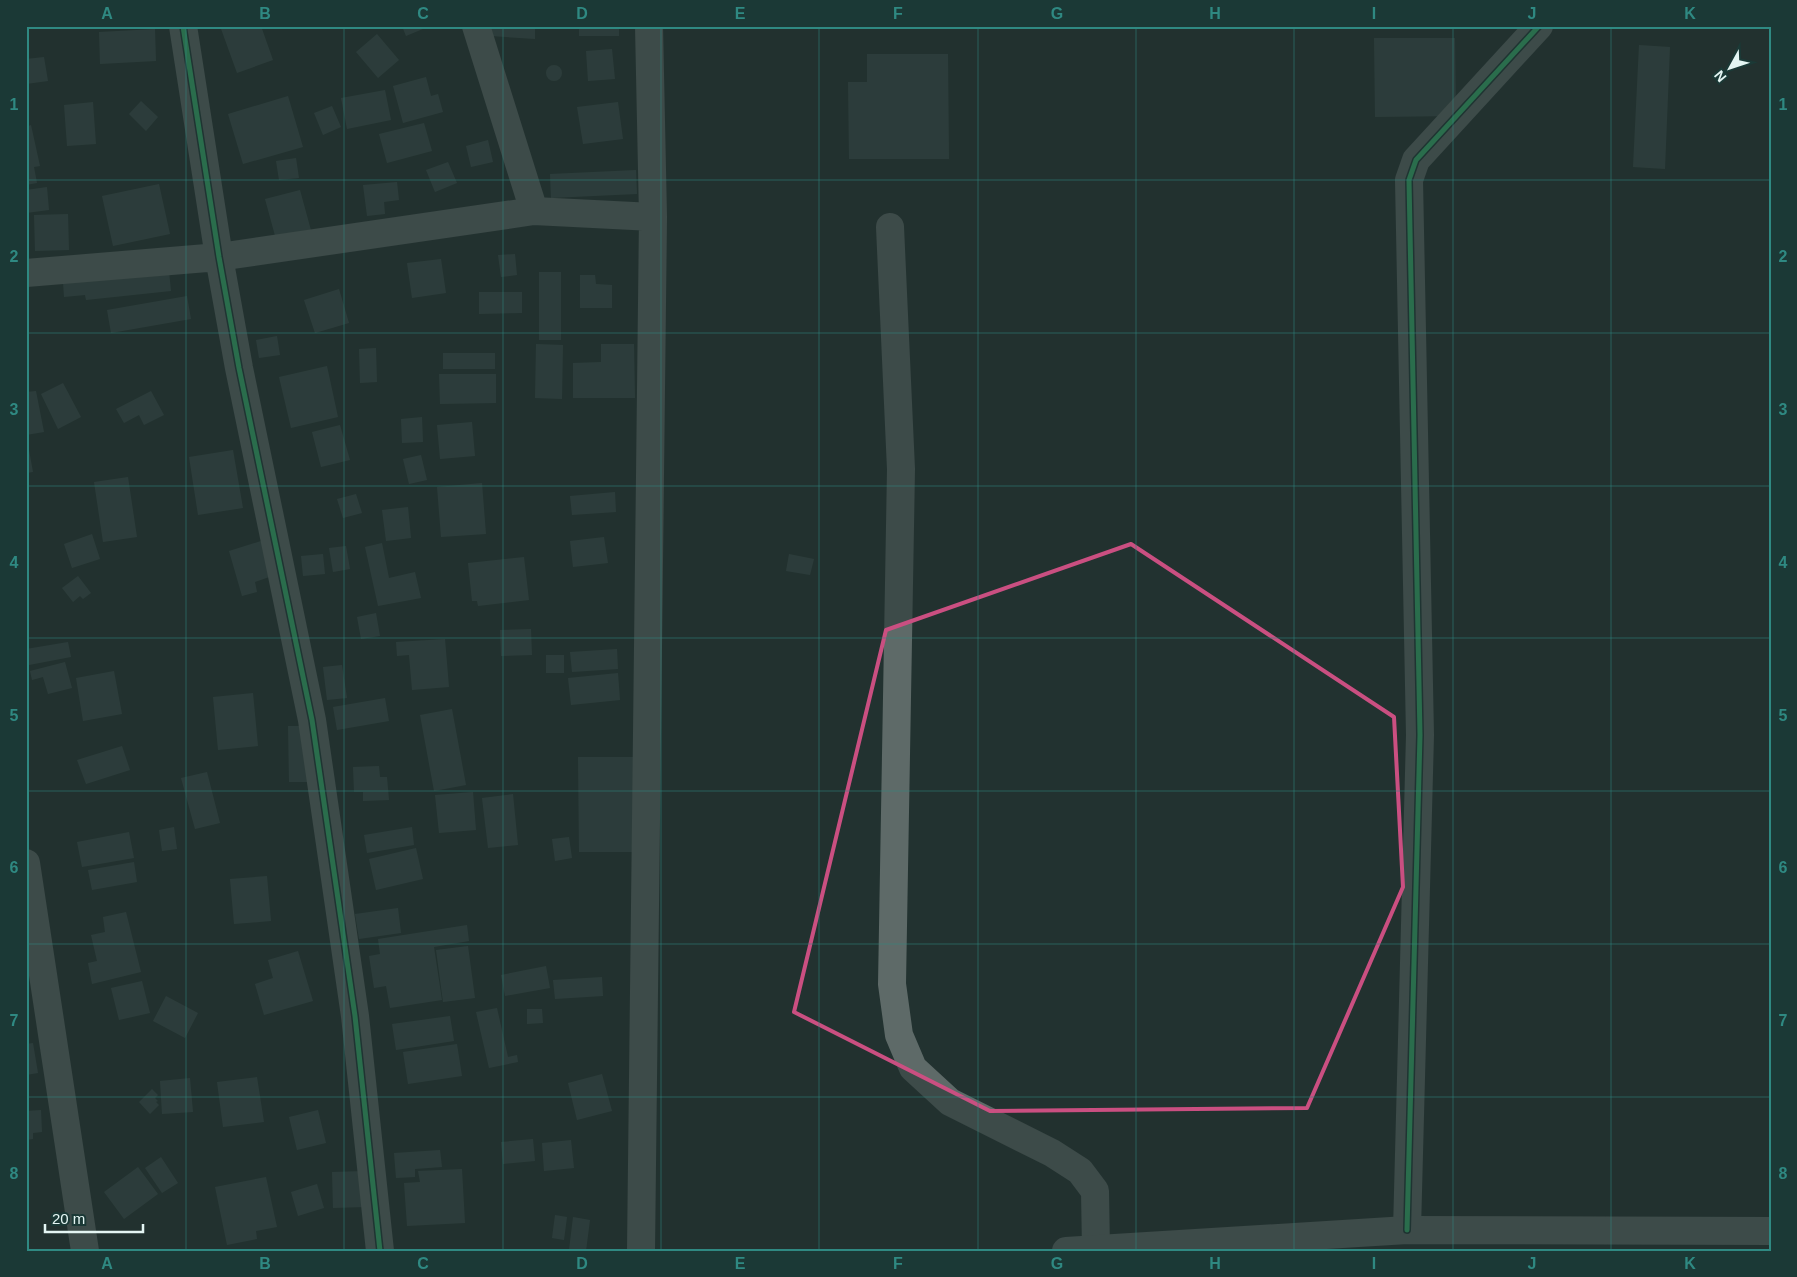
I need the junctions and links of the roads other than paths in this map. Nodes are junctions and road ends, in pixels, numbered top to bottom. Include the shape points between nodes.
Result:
1 (183, 26) edge
2 (476, 26) edge
3 (649, 26) edge
4 (1539, 26) edge
5 (534, 210) junction
6 (653, 217) junction
7 (890, 227) dead end
8 (219, 257) junction
9 (26, 273) edge
10 (26, 863) edge
11 (1407, 1230) junction
12 (1771, 1231) edge
13 (1096, 1249) junction
14 (86, 1251) edge
15 (380, 1251) edge
16 (641, 1251) edge
17 (1066, 1251) edge

1 - 8 street
2 - 5 street
3 - 6 street
4 - 11 street via 1416,160 1409,180 1420,735
5 - 6 street
5 - 8 street
6 - 16 street
7 - 13 street via 901,469 892,984 899,1035 913,1068 950,1102 1080,1171 1096,1191
8 - 9 street
8 - 15 street via 316,746 355,1016
10 - 14 street
11 - 12 street
11 - 13 street
13 - 17 street

